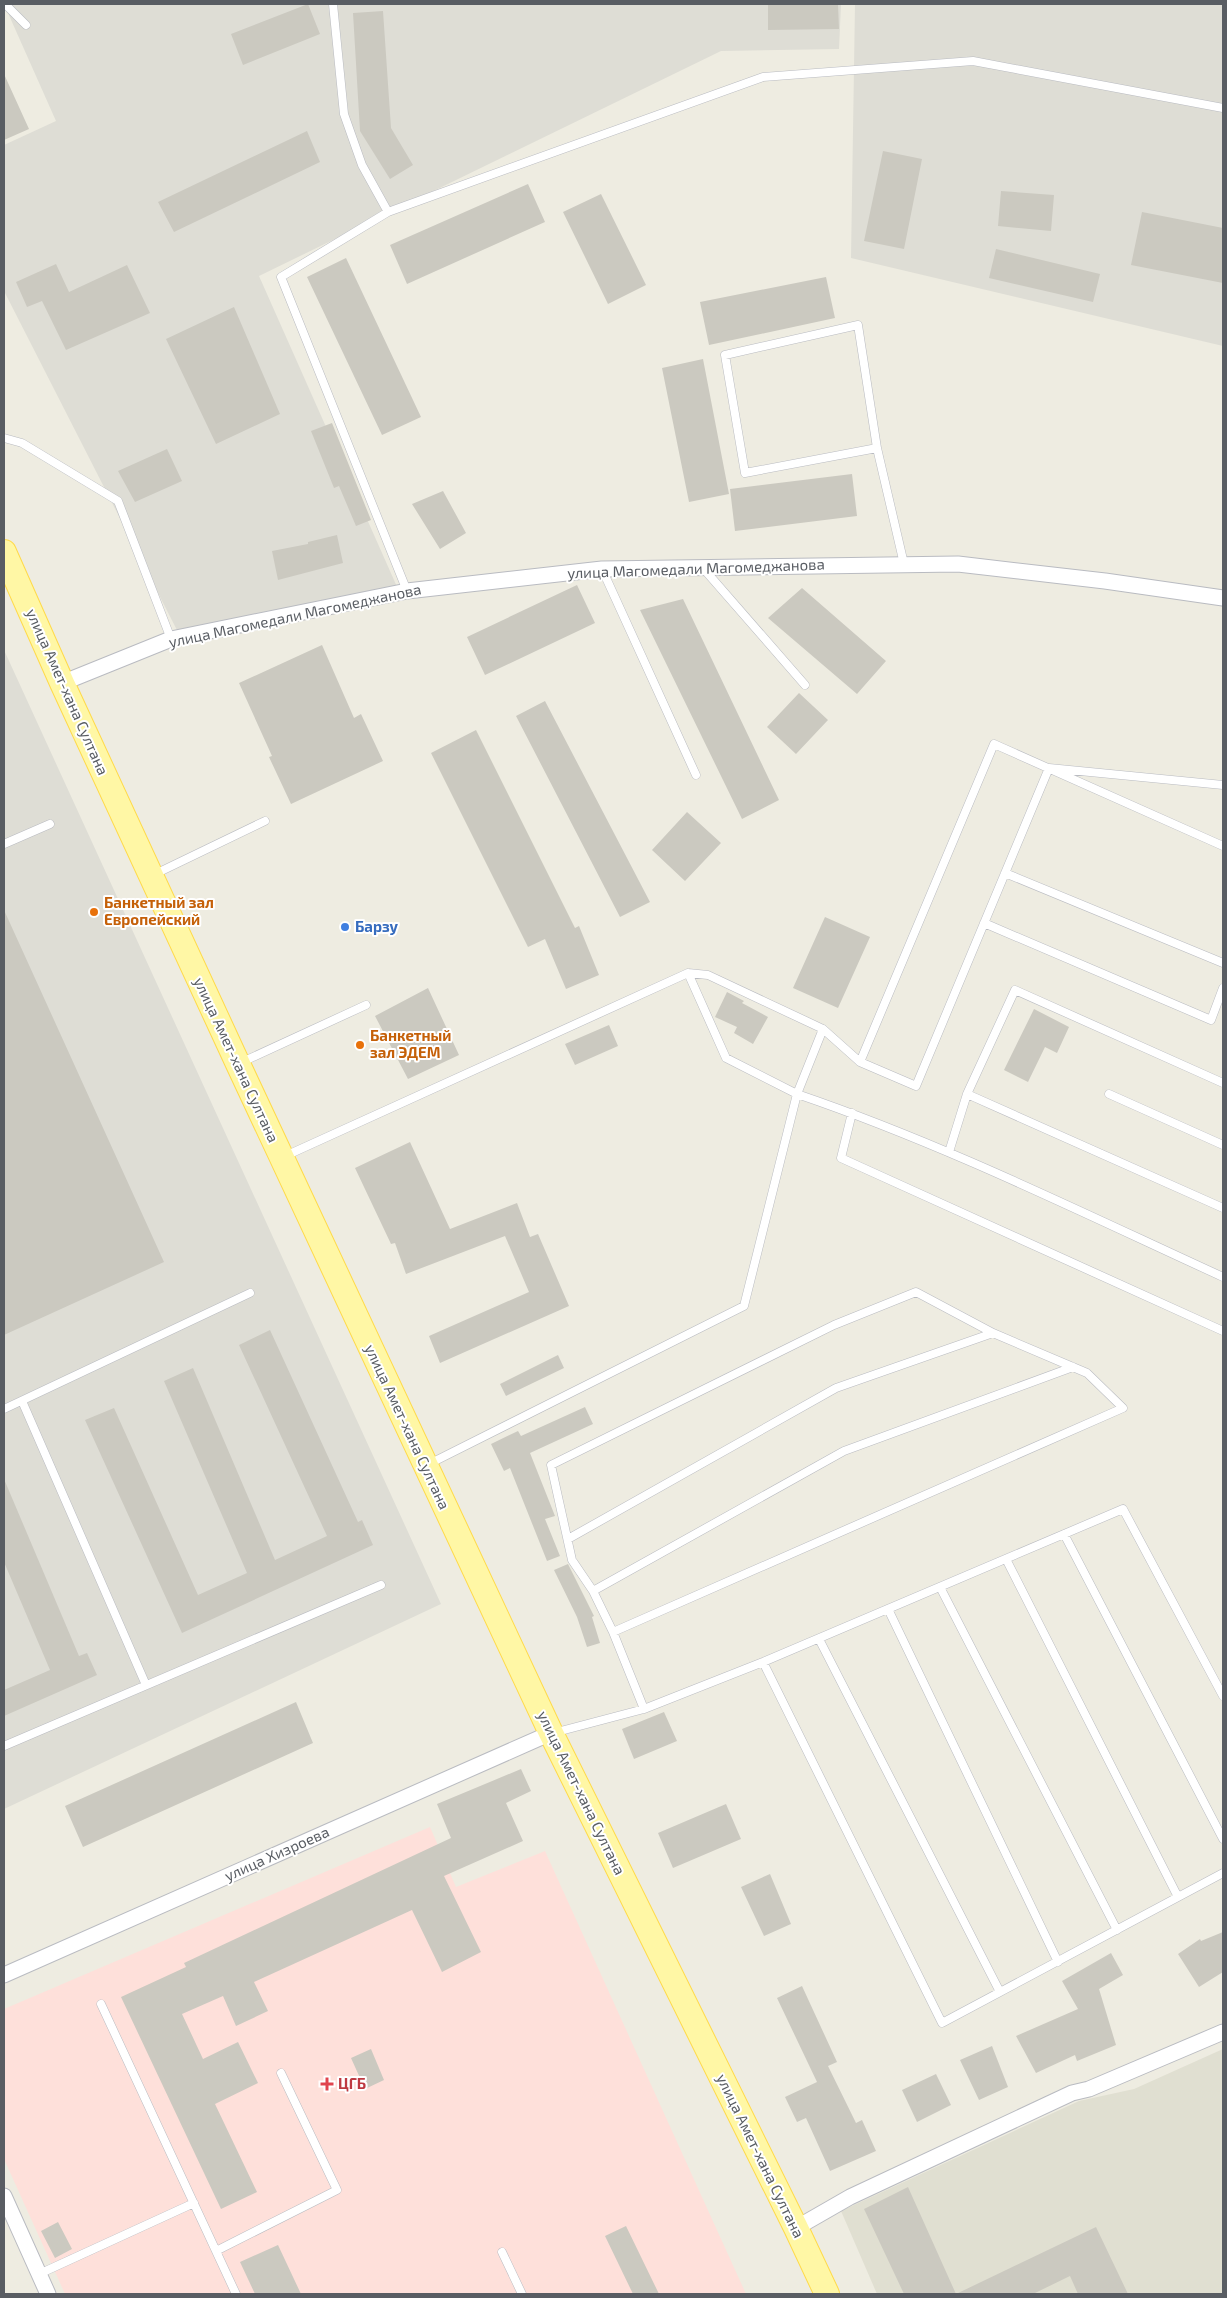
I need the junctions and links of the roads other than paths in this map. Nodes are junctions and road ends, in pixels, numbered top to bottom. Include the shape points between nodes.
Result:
1 (5, 4) edge
2 (333, 4) edge
3 (26, 25) dead end
4 (1223, 108) edge
5 (388, 212) junction
6 (4, 438) edge
7 (877, 448) junction
8 (4, 552) edge
9 (904, 564) junction
10 (703, 568) junction
11 (602, 569) junction
12 (407, 591) junction
13 (1223, 598) edge
14 (171, 639) junction
15 (62, 683) junction
16 (805, 685) dead end
17 (1049, 768) junction
18 (696, 775) dead end
19 (1223, 785) edge
20 (265, 821) dead end
21 (50, 824) dead end
22 (4, 844) edge
23 (1223, 846) edge
24 (1005, 873) junction
25 (152, 876) junction
26 (984, 923) junction
27 (1223, 962) edge
28 (688, 973) junction
29 (1223, 988) edge
30 (366, 1005) dead end
31 (823, 1029) junction
32 (860, 1062) junction
33 (238, 1064) junction
34 (1223, 1083) edge
35 (797, 1094) junction
36 (967, 1094) junction
37 (1109, 1094) dead end
38 (852, 1113) junction
39 (1223, 1145) edge
40 (949, 1152) junction
41 (282, 1158) junction
42 (1223, 1208) edge
43 (1223, 1277) edge
44 (250, 1293) dead end
45 (1223, 1331) edge
46 (993, 1332) junction
47 (1073, 1367) junction
48 (22, 1401) junction
49 (4, 1409) edge
50 (426, 1466) junction
51 (1064, 1534) junction
52 (568, 1539) junction
53 (1006, 1559) junction
54 (381, 1585) dead end
55 (940, 1587) junction
56 (593, 1591) junction
57 (888, 1609) junction
58 (613, 1632) junction
59 (818, 1639) junction
60 (763, 1662) junction
61 (146, 1686) junction
62 (1223, 1696) edge
63 (644, 1709) junction
64 (551, 1734) junction
65 (4, 1746) edge
66 (1223, 1839) edge
67 (1223, 1873) edge
68 (1178, 1897) junction
69 (1117, 1930) junction
70 (1058, 1962) junction
71 (4, 1975) edge
72 (1000, 1992) junction
73 (101, 2004) dead end
74 (1223, 2032) edge
75 (281, 2073) dead end
76 (4, 2196) edge
77 (194, 2203) junction
78 (796, 2228) junction
79 (216, 2251) junction
80 (502, 2252) dead end
81 (39, 2274) junction
82 (48, 2294) edge
83 (236, 2294) edge
84 (522, 2294) edge
85 (827, 2294) edge

1 - 3 lane
2 - 5 lane via 344,114 362,165
4 - 5 lane via 973,61 763,77
5 - 12 lane via 281,277
6 - 14 lane via 22,443 118,501
7 - 7 lane via 745,473 725,355 858,325
7 - 9 lane
8 - 15 main road, улица Амет-хана Султана
9 - 10 street, улица Магомедали Магомеджановa
9 - 13 street, улица Магомедали Магомеджановa via 958,564
10 - 11 street, улица Магомедали Магомеджановa
10 - 16 lane
11 - 12 street, улица Магомедали Магомеджановa
11 - 18 lane
12 - 14 street, улица Магомедали Магомеджановa
14 - 15 street, улица Магомедали Магомеджановa
15 - 25 main road, улица Амет-хана Султана
17 - 19 lane
17 - 23 lane
17 - 24 lane
17 - 32 lane via 994,744
20 - 25 lane
21 - 22 lane
24 - 26 lane
24 - 27 lane
25 - 33 main road, улица Амет-хана Султана
26 - 29 lane via 1211,1020
26 - 32 lane via 916,1086
28 - 31 lane via 708,975
28 - 35 lane via 726,1058
28 - 41 lane
30 - 33 lane
31 - 32 lane
31 - 35 lane
33 - 41 main road, улица Амет-хана Султана
34 - 36 lane via 1015,990
35 - 38 lane
35 - 50 lane via 744,1306
36 - 40 lane
36 - 42 lane
37 - 39 lane
38 - 40 lane
38 - 45 lane via 841,1158
40 - 43 lane
41 - 50 main road, улица Амет-хана Султана
44 - 48 lane
46 - 47 lane
46 - 52 lane via 836,1388
46 - 52 lane via 916,1292 834,1325 758,1362 551,1465
47 - 56 lane via 844,1451
47 - 58 lane via 1087,1373 1123,1408
48 - 49 lane
48 - 61 lane
50 - 64 main road, улица Амет-хана Султана
51 - 53 lane
51 - 62 lane via 1123,1509
51 - 66 lane
52 - 56 lane via 572,1560
53 - 55 lane
53 - 68 lane
54 - 61 lane
55 - 57 lane
55 - 69 lane
56 - 58 lane
57 - 59 lane
57 - 70 lane
58 - 63 lane
59 - 60 lane
59 - 72 lane
60 - 63 lane
60 - 72 lane via 942,2023
61 - 65 lane
63 - 64 lane
64 - 71 street, улица Хизроева
64 - 78 main road, улица Амет-хана Султана
67 - 68 lane
68 - 69 lane
69 - 70 lane
70 - 72 lane
73 - 77 lane
74 - 78 street via 1072,2093 850,2197
75 - 79 lane via 337,2190
76 - 81 street
77 - 79 lane
77 - 81 lane
78 - 85 main road, улица Амет-хана Султана
79 - 83 lane
80 - 84 lane
81 - 82 street

